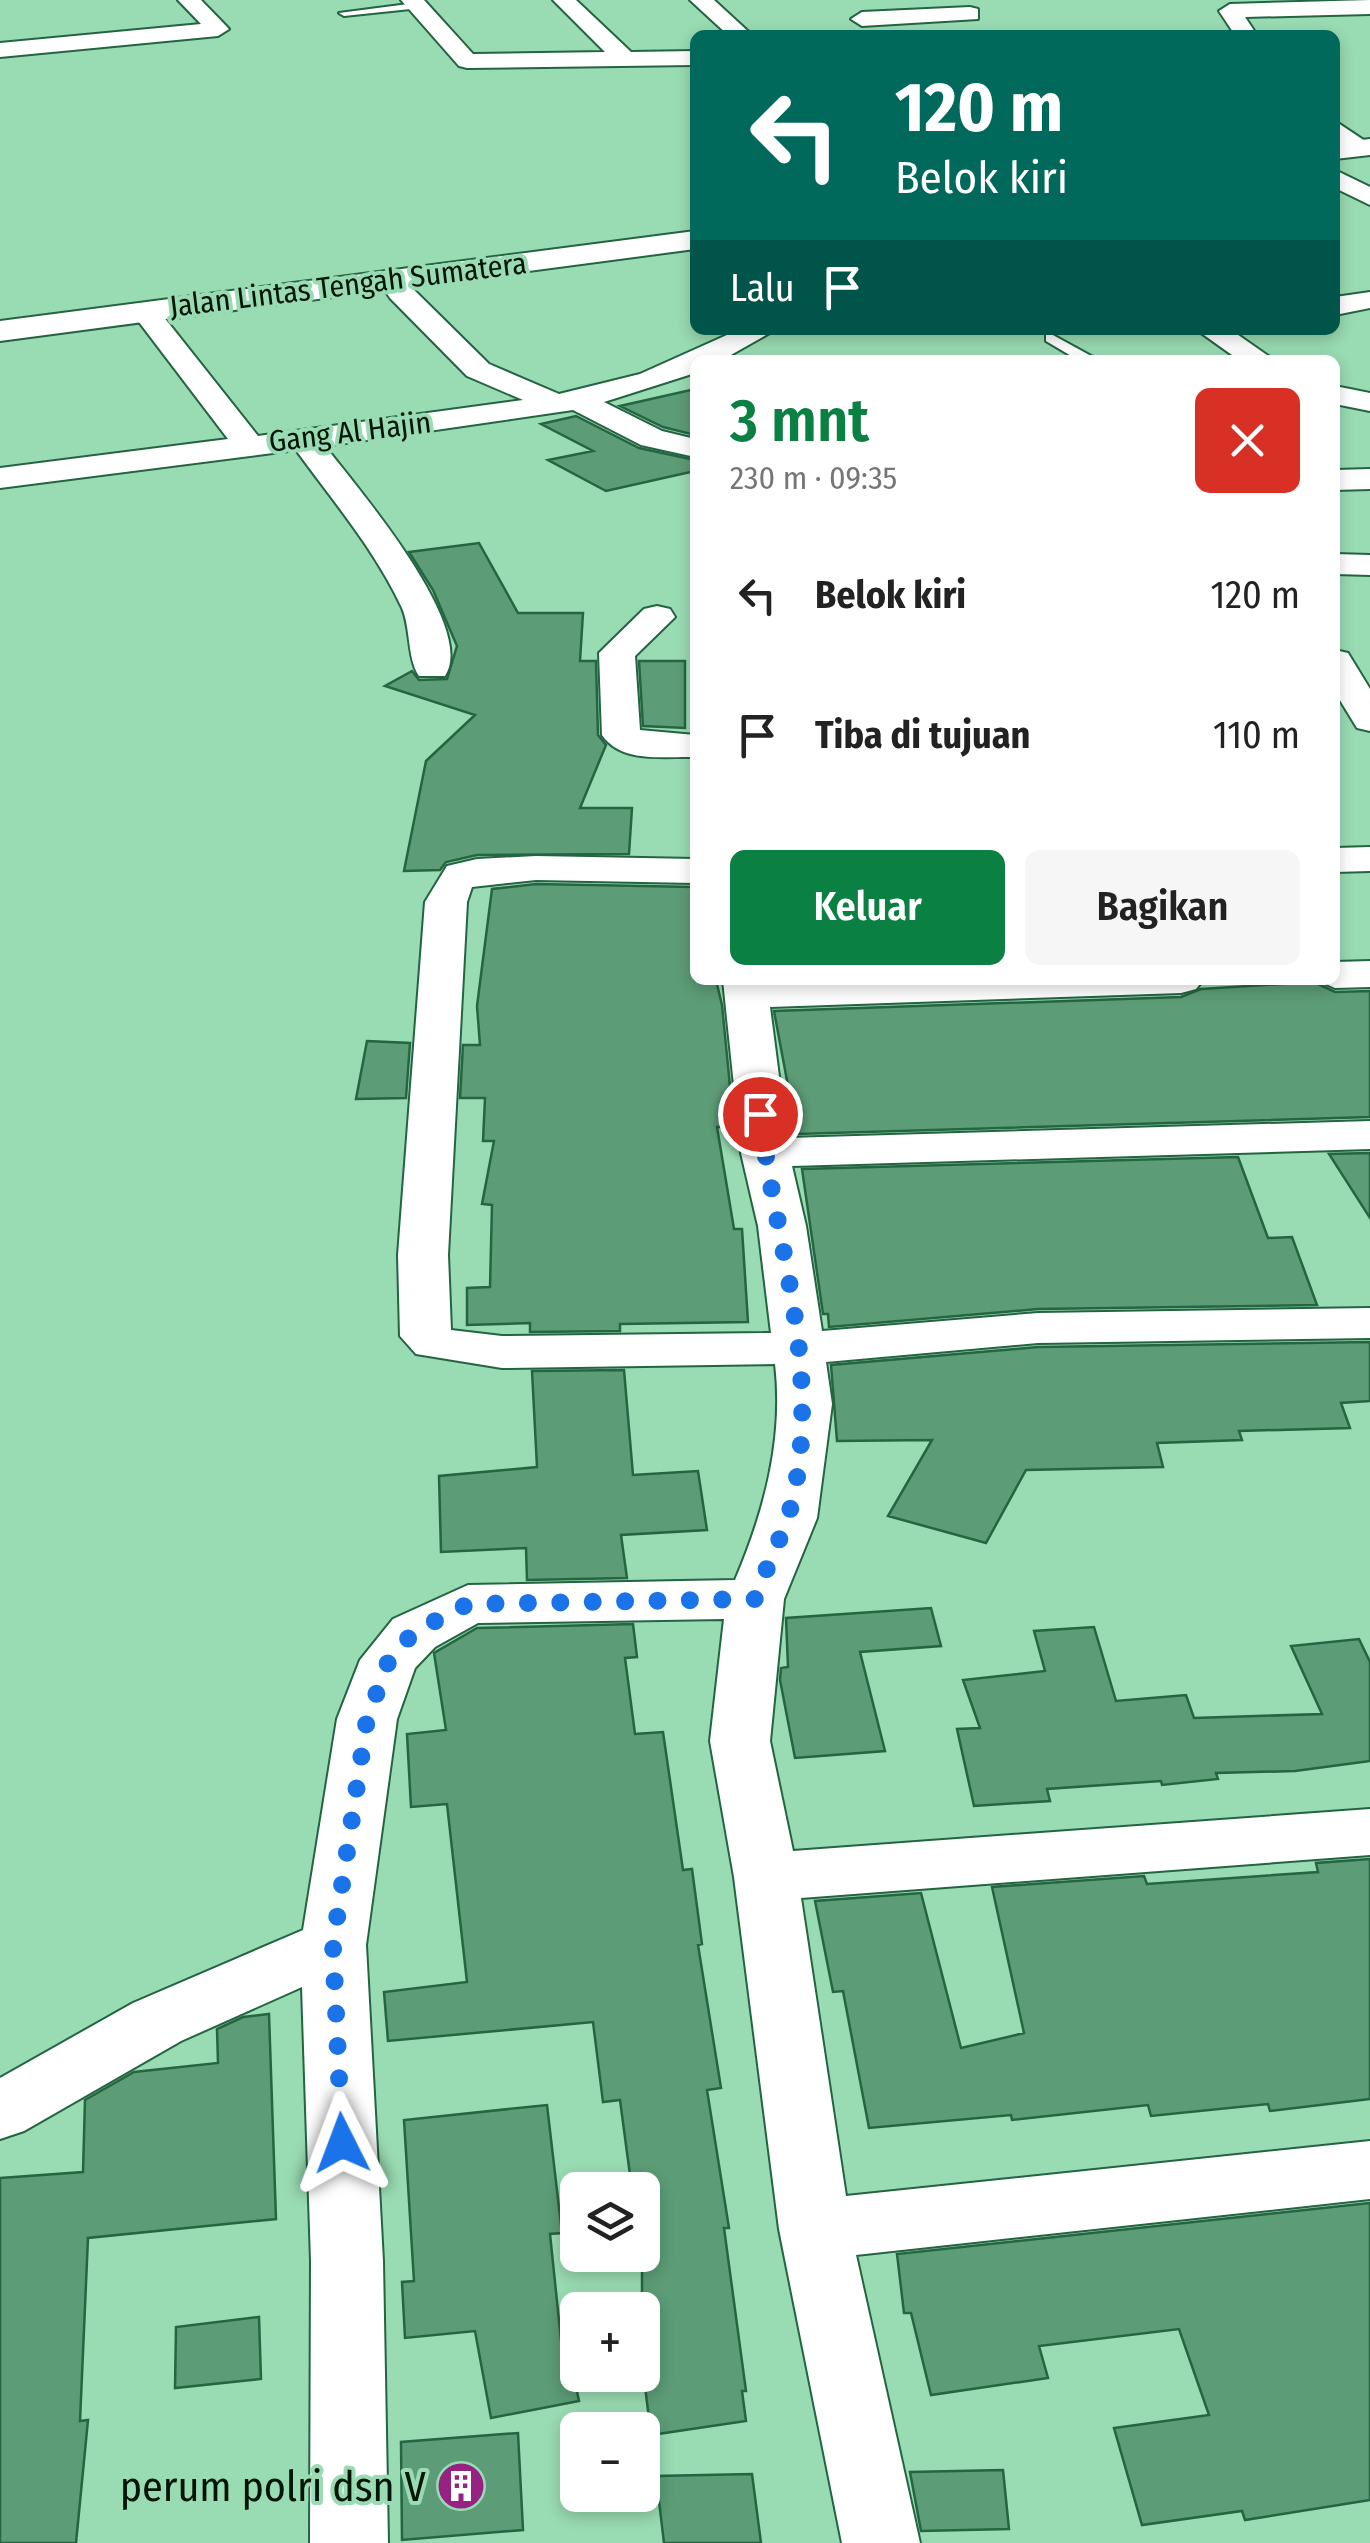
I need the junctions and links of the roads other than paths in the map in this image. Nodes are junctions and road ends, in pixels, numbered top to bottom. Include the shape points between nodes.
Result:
1 (189, 0) edge
2 (564, 0) edge
3 (701, 0) edge
4 (414, 3) edge
5 (1370, 8) edge
6 (116, 10) dead end
7 (344, 13) dead end
8 (970, 14) dead end
9 (863, 21) edge
10 (735, 30) edge
11 (1243, 30) edge
12 (142, 38) junction
13 (0, 50) edge
14 (690, 58) edge
15 (625, 59) junction
16 (1340, 133) edge
17 (1359, 152) edge
18 (1340, 181) edge
19 (1370, 197) edge
20 (686, 247) edge
21 (400, 292) junction
22 (1370, 300) edge
23 (1340, 305) edge
24 (154, 322) junction
25 (0, 331) edge
26 (752, 335) edge
27 (1219, 335) edge
28 (1051, 338) dead end
29 (0, 342) edge
30 (710, 355) edge
31 (1080, 355) edge
32 (1252, 355) edge
33 (690, 364) edge
34 (1370, 381) edge
35 (1340, 386) edge
36 (1340, 397) edge
37 (563, 400) junction
38 (1370, 402) edge
39 (304, 440) junction
40 (248, 444) junction
41 (690, 447) edge
42 (0, 478) edge
43 (1370, 479) edge
44 (1340, 480) edge
45 (1340, 564) edge
46 (1370, 565) edge
47 (657, 617) dead end
48 (1370, 658) edge
49 (1340, 660) edge
50 (432, 668) dead end
51 (1340, 669) edge
52 (1370, 720) edge
53 (690, 746) edge
54 (1370, 859) edge
55 (1340, 860) edge
56 (690, 871) edge
57 (1370, 974) edge
58 (1340, 975) edge
59 (870, 985) edge
60 (746, 987) edge
61 (1370, 1135) edge
62 (765, 1153) junction
63 (1370, 1323) edge
64 (801, 1348) junction
65 (755, 1599) junction
66 (1370, 1832) edge
67 (766, 1877) junction
68 (333, 1945) junction
69 (0, 2111) edge
70 (1370, 2170) edge
71 (815, 2229) junction
72 (349, 2543) edge
73 (880, 2543) edge

1 - 12 street via 218,29
2 - 15 street
3 - 10 street
4 - 7 lane
4 - 15 street via 467,61
5 - 11 street via 1230,12
6 - 12 street
8 - 9 street
12 - 13 street
14 - 15 street
16 - 17 street
18 - 19 street
20 - 21 highway, Jalan Lintas Tengah Sumatera
20 - 25 highway, Jalan Lintas Tengah Sumatera
21 - 24 highway, Jalan Lintas Tengah Sumatera
21 - 37 street via 478,370
22 - 23 street
24 - 29 highway, Jalan Lintas Tengah Sumatera
24 - 40 street
26 - 30 street, Gang Al Hajin
27 - 32 street
28 - 31 lane
33 - 37 street, Gang Al Hajin via 652,380
34 - 35 street
36 - 38 street
37 - 39 street, Gang Al Hajin
37 - 41 street
39 - 40 street, Gang Al Hajin
39 - 50 street via 391,560 424,618 434,642
40 - 42 street, Gang Al Hajin
43 - 44 street
45 - 46 street
47 - 53 street via 617,653 621,735 635,744
48 - 49 street
51 - 52 street
54 - 55 street
56 - 64 street via 500,870 462,875 454,883 446,902 423,1255 426,1336 444,1347 482,1351
57 - 58 street
59 - 60 street
60 - 62 street
61 - 62 street
62 - 64 street
63 - 64 street via 1038,1328
64 - 65 street via 806,1404 796,1484
65 - 67 street via 740,1741
65 - 68 street via 468,1604 414,1632 389,1660 367,1719
66 - 67 street
67 - 71 street
68 - 69 street via 157,2022
68 - 72 street via 348,2262
70 - 71 street
71 - 73 street

